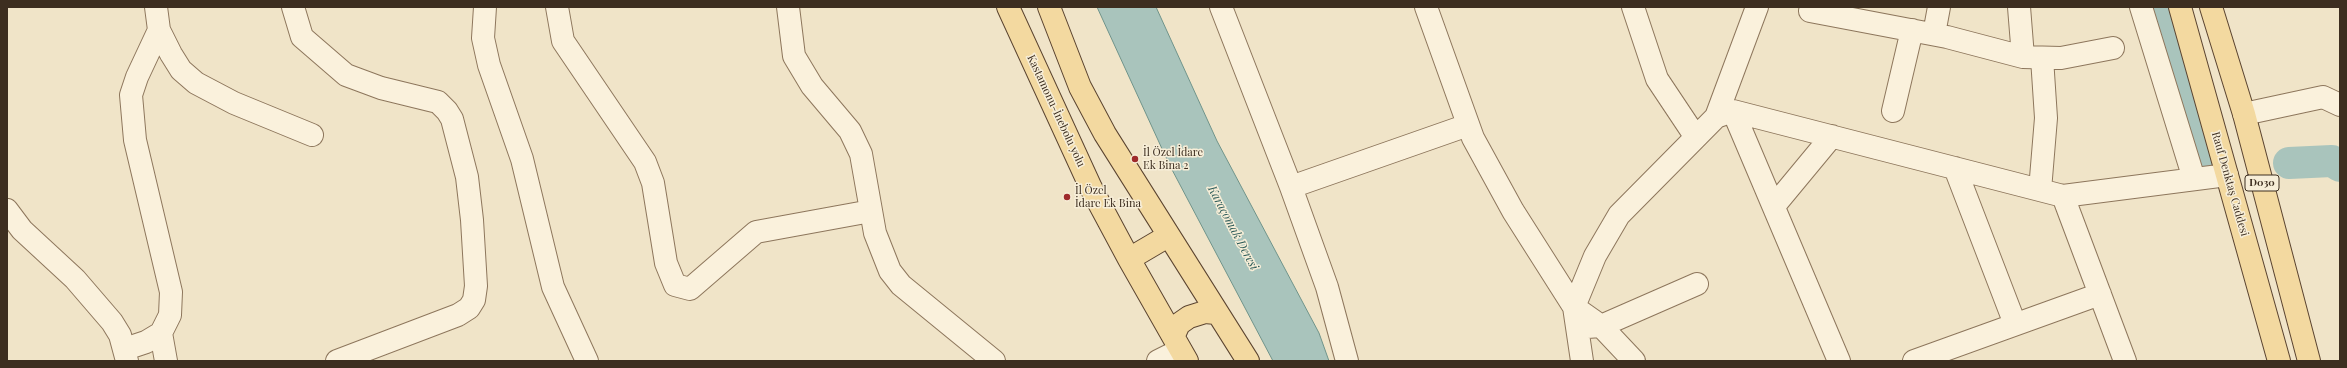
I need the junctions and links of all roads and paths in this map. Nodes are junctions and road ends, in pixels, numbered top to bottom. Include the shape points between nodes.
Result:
1 (156, 7) edge
2 (292, 7) edge
3 (485, 7) edge
4 (557, 7) edge
5 (788, 7) edge
6 (1008, 7) edge
7 (1048, 7) edge
8 (1221, 7) edge
9 (1426, 7) edge
10 (1633, 7) edge
11 (1757, 7) edge
12 (1938, 7) edge
13 (2019, 7) edge
14 (2141, 7) edge
15 (2180, 7) edge
16 (2211, 7) edge
17 (1810, 10) dead end
18 (159, 30) junction
19 (1912, 30) junction
20 (1934, 34) junction
21 (2113, 48) dead end
22 (2033, 57) junction
23 (2340, 105) edge
24 (1893, 111) dead end
25 (1724, 114) junction
26 (2244, 114) junction
27 (1468, 125) junction
28 (312, 134) dead end
29 (1695, 136) junction
30 (1832, 136) junction
31 (1955, 168) junction
32 (2227, 175) junction
33 (2194, 179) junction
34 (1291, 186) junction
35 (2040, 190) junction
36 (2063, 196) junction
37 (1774, 206) junction
38 (7, 210) edge
39 (871, 211) junction
40 (1168, 236) junction
41 (1129, 259) junction
42 (1697, 284) dead end
43 (2100, 294) junction
44 (1574, 307) junction
45 (1216, 313) junction
46 (2015, 324) junction
47 (1600, 326) junction
48 (1577, 329) junction
49 (161, 333) junction
50 (1180, 349) edge
51 (126, 355) edge
52 (166, 361) edge
53 (337, 361) edge
54 (587, 361) edge
55 (994, 361) edge
56 (1158, 361) edge
57 (1248, 361) edge
58 (1348, 361) edge
59 (1582, 361) edge
60 (1634, 361) edge
61 (1839, 361) edge
62 (1914, 361) edge
63 (2125, 361) edge
64 (2279, 361) edge
65 (2309, 361) edge

1 - 18 street
2 - 53 street via 302,37 346,75 381,88 438,102 447,110 452,119 467,177 476,286 471,304 458,315
3 - 54 street via 483,38 489,65 522,159 553,287
4 - 39 street via 562,41 645,162 653,183 666,263 675,285 690,289 756,232
5 - 39 street via 794,56 812,86 850,131 861,154
6 - 41 main road, Kastamonu-İnebolu yolu via 1091,188
7 - 40 main road via 1080,87 1104,134
8 - 34 street
9 - 27 street
10 - 29 street via 1657,79
11 - 25 street
12 - 20 street
13 - 22 street
14 - 33 street
15 - 32 main road, Rauf Denktaş Caddesi
16 - 26 main road, D030
17 - 19 street
18 - 28 street via 181,70 196,83 234,103
18 - 49 street via 137,76 132,95 135,140 171,292 170,315
19 - 20 street
19 - 24 street
20 - 22 street
21 - 22 street via 2061,58
22 - 35 street via 2046,118
23 - 26 street via 2323,97
25 - 29 street
25 - 30 street
25 - 37 street
26 - 65 main road, D030
27 - 34 street
27 - 44 street via 1513,210
29 - 44 street via 1619,215 1595,256
30 - 31 street
30 - 37 street
31 - 35 street
31 - 46 street
32 - 33 street
32 - 64 main road, Rauf Denktaş Caddesi
33 - 36 street
34 - 58 street via 1327,287
35 - 36 street
36 - 43 street
37 - 61 street
38 - 51 street via 22,230 75,279 112,322 120,335
39 - 55 street via 877,240 890,271 901,285
40 - 41 main road
40 - 45 main road
41 - 50 main road, Kastamonu-İnebolu yolu
42 - 47 street
43 - 46 street
43 - 63 street
44 - 47 street
44 - 48 street
45 - 50 main road via 1205,312 1189,317 1179,324
45 - 57 main road
46 - 62 street
47 - 48 street
47 - 60 street
48 - 59 street
49 - 51 street
49 - 52 street
50 - 56 street

